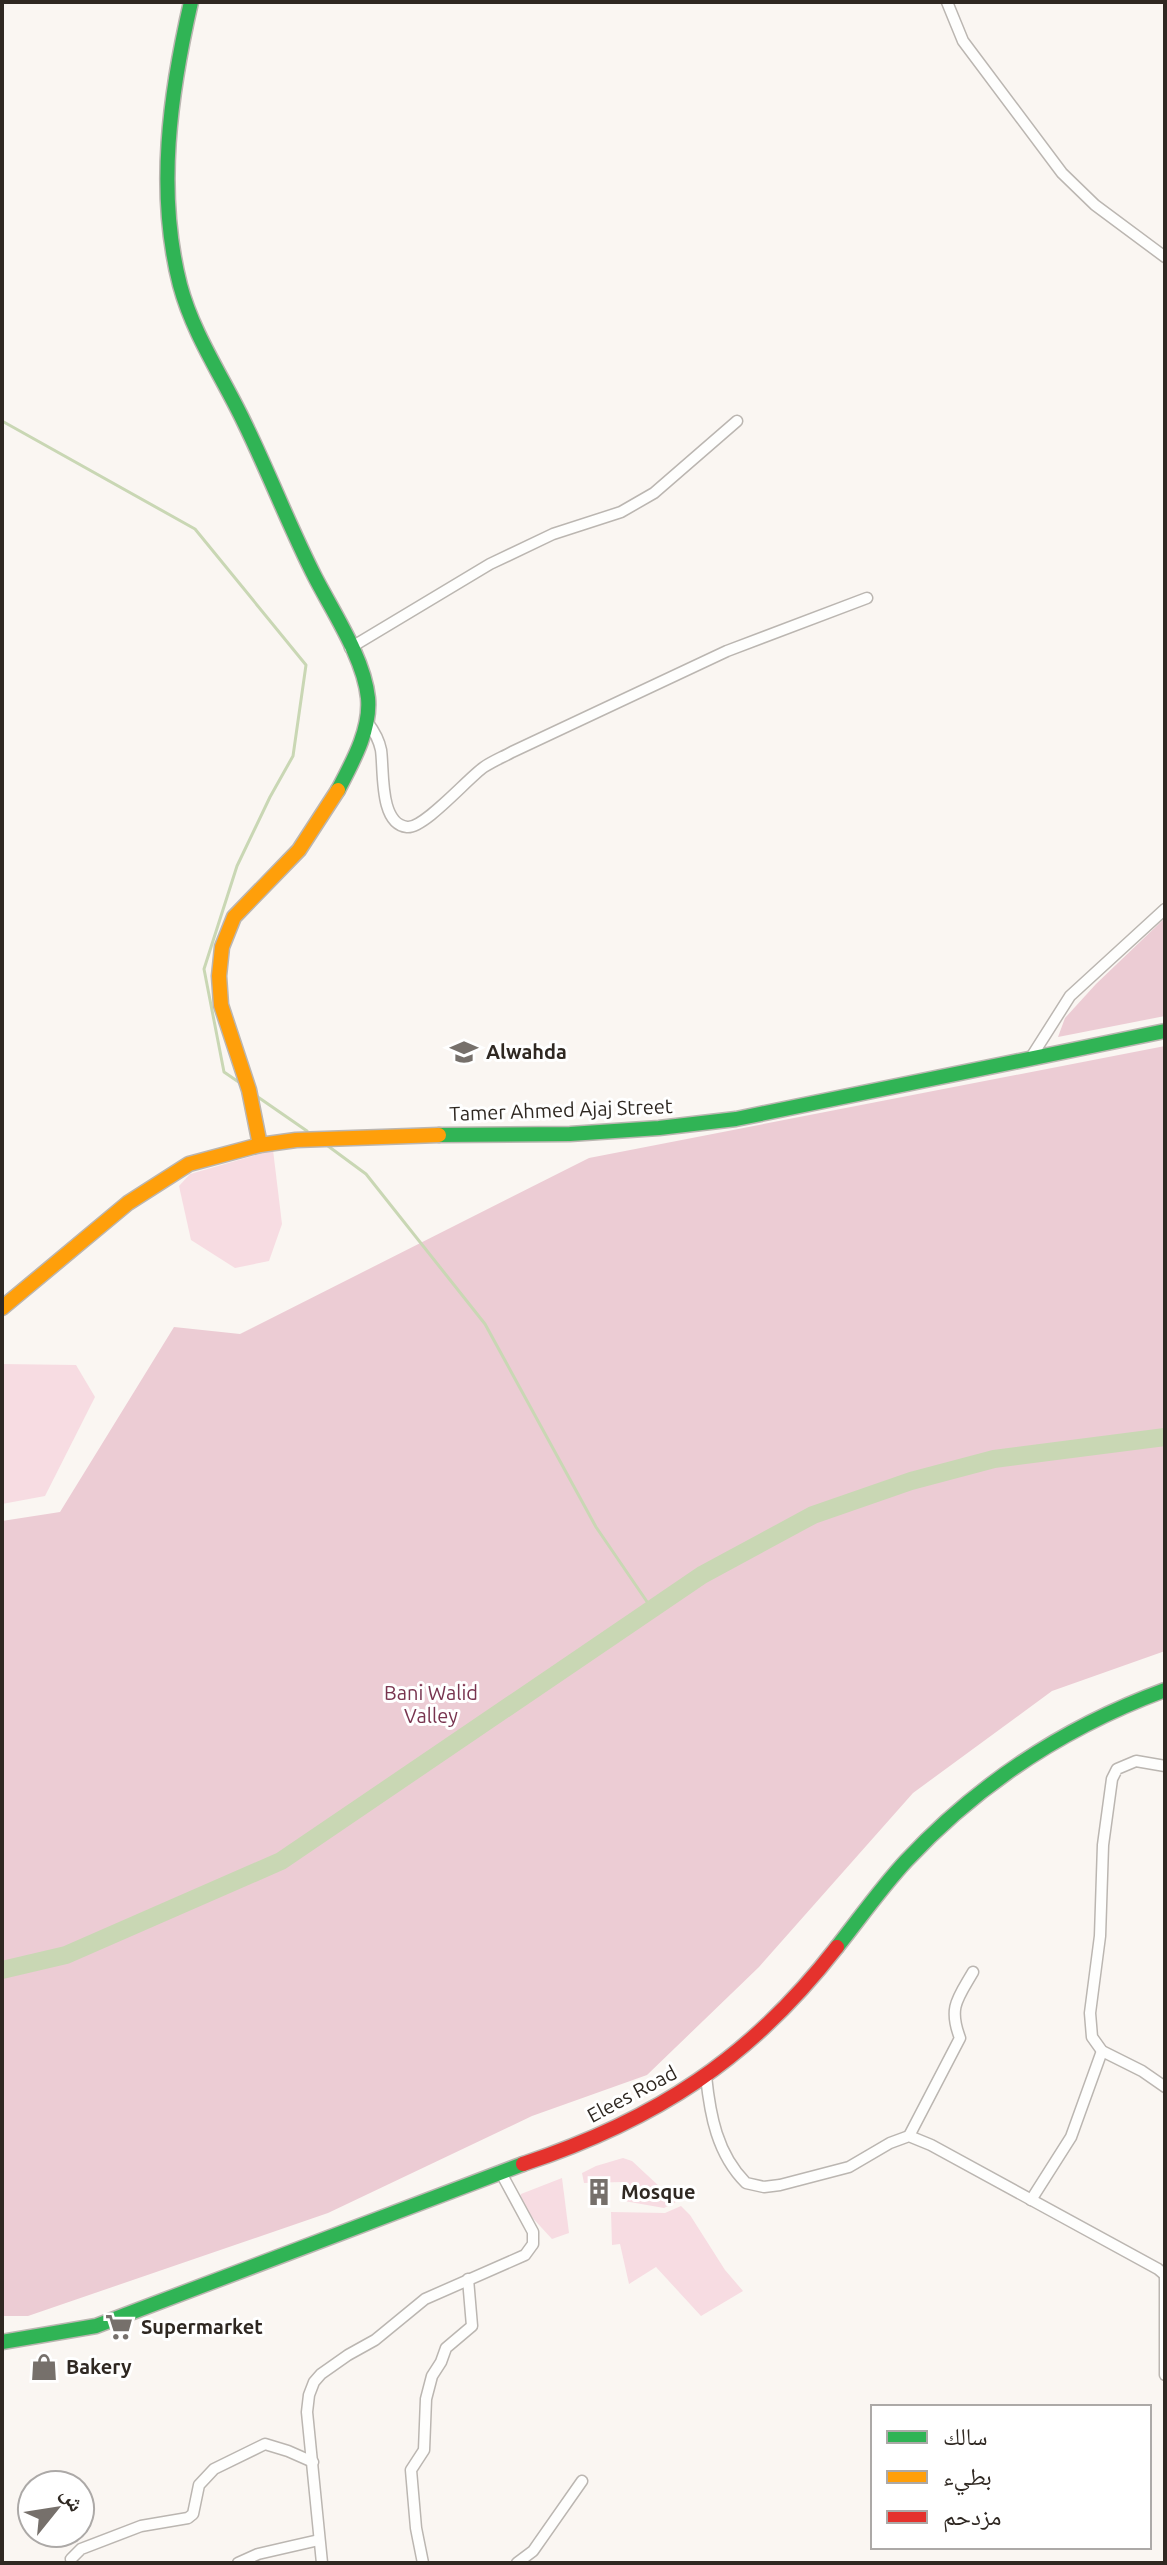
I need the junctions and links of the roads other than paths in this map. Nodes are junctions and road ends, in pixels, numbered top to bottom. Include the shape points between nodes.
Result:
1 (191, 2) edge
2 (947, 2) edge
3 (1165, 257) edge
4 (737, 421) dead end
5 (867, 598) dead end
6 (350, 648) junction
7 (368, 723) junction
8 (1165, 909) edge
9 (1165, 1031) edge
10 (1029, 1061) junction
11 (260, 1145) junction
12 (2, 1308) edge
13 (1165, 1690) edge
14 (1165, 1766) edge
15 (973, 1972) dead end
16 (1102, 2051) junction
17 (706, 2076) junction
18 (1165, 2087) edge
19 (909, 2136) junction
20 (500, 2171) junction
21 (1031, 2200) junction
22 (1165, 2276) edge
23 (468, 2279) junction
24 (2, 2342) edge
25 (1165, 2375) edge
26 (313, 2462) junction
27 (582, 2481) dead end
28 (319, 2540) junction
29 (72, 2563) edge
30 (238, 2563) edge
31 (322, 2563) edge
32 (423, 2563) edge
33 (517, 2563) edge

1 - 6 main road via 173,93 169,170 171,228 184,294 192,322
2 - 3 street via 963,41 1062,173
4 - 6 street via 654,493 621,512 553,534 503,558
5 - 7 street via 727,651 512,752 484,767 417,826 400,824 388,809 380,747
6 - 7 main road via 362,675
7 - 11 main road via 353,762 299,849 239,909 224,938 222,1012 249,1090
8 - 10 street via 1070,996
9 - 10 main road, Tamer Ahmed Ajaj Street
10 - 11 main road, Tamer Ahmed Ajaj Street via 736,1119 659,1128 383,1135
11 - 12 main road, Tamer Ahmed Ajaj Street via 189,1164 157,1183
13 - 17 main road, Elees Road via 1051,1744 937,1829 820,1971
14 - 16 street via 1136,1761 1117,1769 1112,1779 1090,2013 1092,2037
15 - 19 street via 954,2004 960,2038
16 - 18 street
16 - 21 street via 1071,2137
17 - 19 street via 710,2118 746,2183 780,2185 849,2167
17 - 20 main road, Elees Road via 594,2137
19 - 21 street
20 - 23 street via 533,2232 533,2244 525,2255
20 - 24 main road, Elees Road via 96,2326
21 - 22 street
22 - 25 street
23 - 26 street via 425,2299 314,2382 307,2412
23 - 32 street via 472,2326 446,2348 432,2376 424,2450 411,2470
26 - 28 street
26 - 29 street via 265,2444 214,2469 199,2485 188,2518 141,2526 93,2544 81,2549
27 - 33 street via 533,2551
28 - 30 street
28 - 31 street

